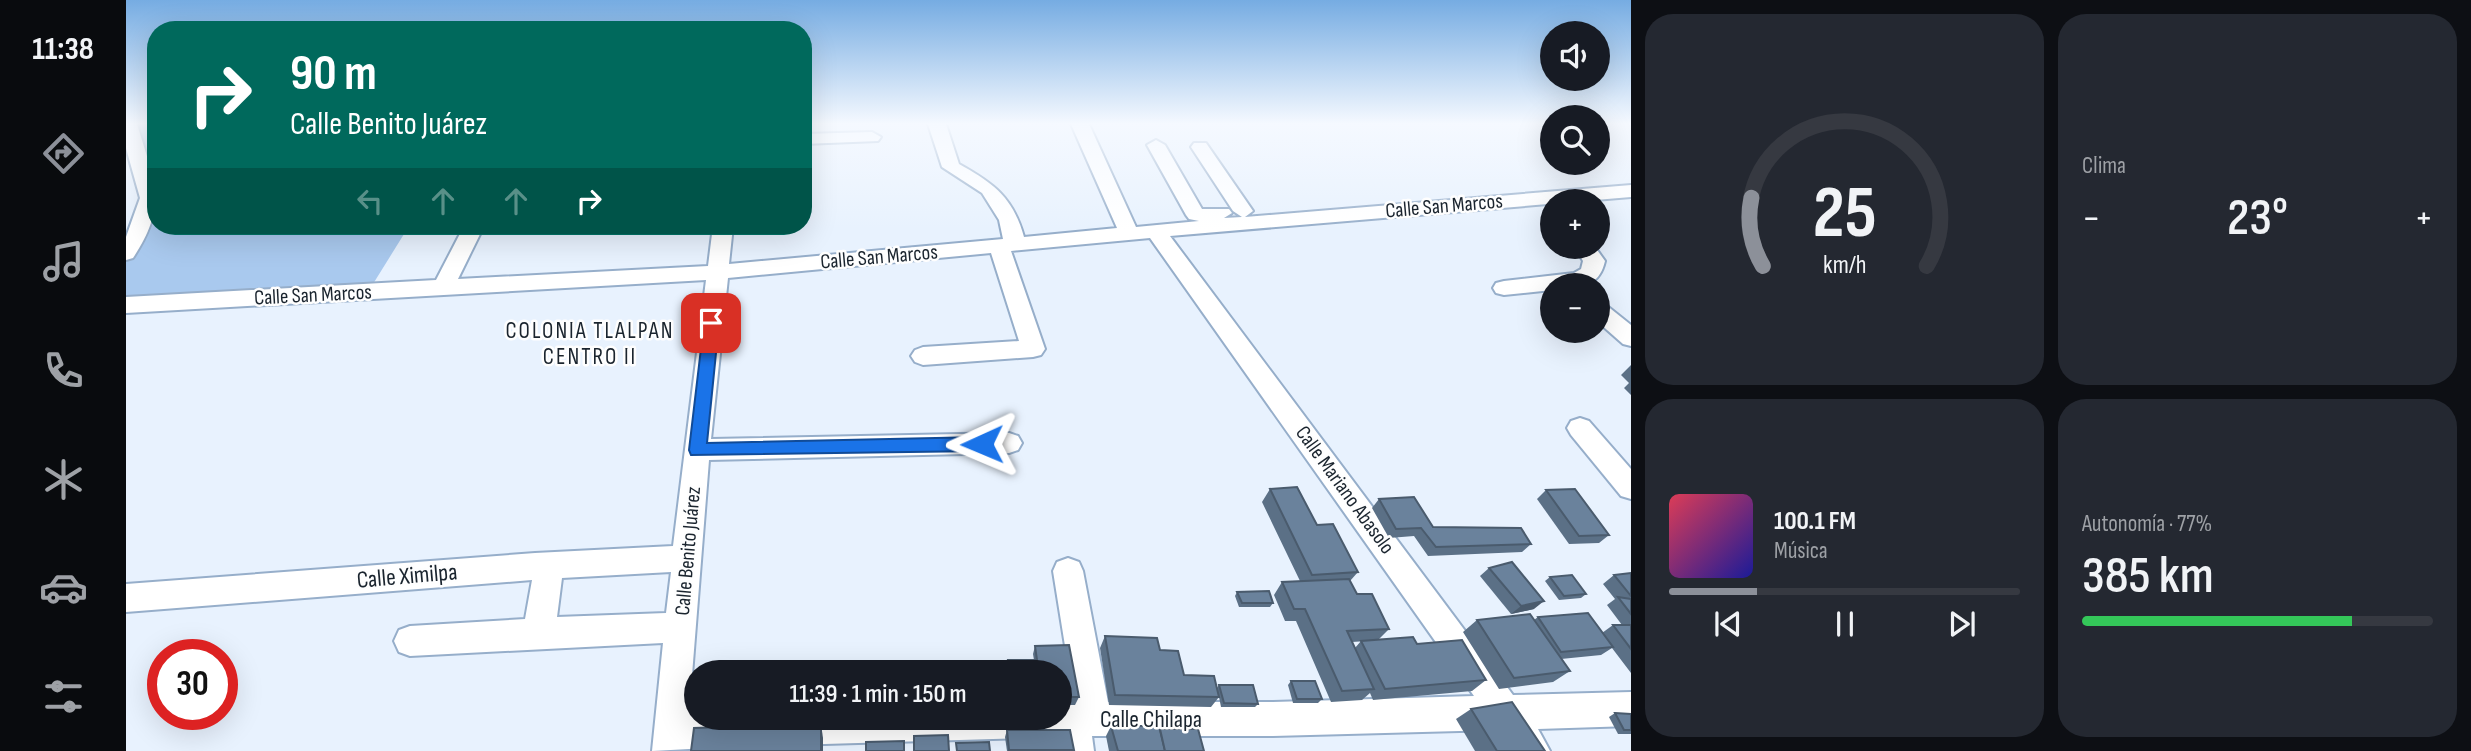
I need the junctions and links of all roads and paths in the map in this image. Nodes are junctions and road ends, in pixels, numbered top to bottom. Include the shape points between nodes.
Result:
1 (138, 159) edge
2 (948, 159) edge
3 (1100, 159) edge
4 (1164, 159) edge
5 (1208, 159) edge
6 (147, 188) edge
7 (1631, 191) edge
8 (1610, 194) edge
9 (1540, 203) edge
10 (147, 208) edge
11 (1242, 211) junction
12 (1294, 218) junction
13 (1142, 232) junction
14 (470, 235) edge
15 (722, 235) edge
16 (1007, 245) junction
17 (126, 253) edge
18 (717, 272) junction
19 (1540, 286) edge
20 (443, 288) junction
21 (1504, 288) dead end
22 (126, 304) edge
23 (1610, 320) edge
24 (1631, 338) edge
25 (923, 356) dead end
26 (1580, 428) dead end
27 (1009, 443) dead end
28 (697, 450) junction
29 (1631, 488) edge
30 (687, 558) junction
31 (549, 565) junction
32 (1068, 572) dead end
33 (126, 598) edge
34 (681, 627) junction
35 (539, 633) junction
36 (410, 641) dead end
37 (1631, 709) edge
38 (1506, 710) junction
39 (1081, 730) edge
40 (670, 741) edge
41 (1533, 751) edge

1 - 6 street
2 - 16 street via 951,167 989,189 1009,220
3 - 13 street, Calle Mariano Abasolo
4 - 11 street via 1196,215
5 - 11 street
7 - 8 street, Calle San Marcos
9 - 12 street, Calle San Marcos
10 - 17 street
11 - 12 street via 1273,210
12 - 13 street, Calle San Marcos
13 - 16 street, Calle San Marcos
13 - 38 street, Calle Mariano Abasolo
14 - 20 street
15 - 18 street, Calle Benito Juárez
16 - 18 street, Calle San Marcos
16 - 25 street via 1033,349
18 - 20 street, Calle San Marcos
18 - 28 street, Calle Benito Juárez
19 - 21 street
20 - 22 street, Calle San Marcos
23 - 24 street
26 - 29 street
27 - 28 street
28 - 30 street, Calle Benito Juárez
30 - 31 street, Calle Ximilpa
30 - 34 street, Calle Benito Juárez
31 - 33 street, Calle Ximilpa
31 - 35 street
32 - 39 street
34 - 35 street
34 - 40 street, Calle Benito Juárez
35 - 36 street
37 - 38 street, Calle Chilapa
38 - 39 street, Calle Chilapa
38 - 41 street, Calle Mariano Abasolo
39 - 40 street, Calle Chilapa

